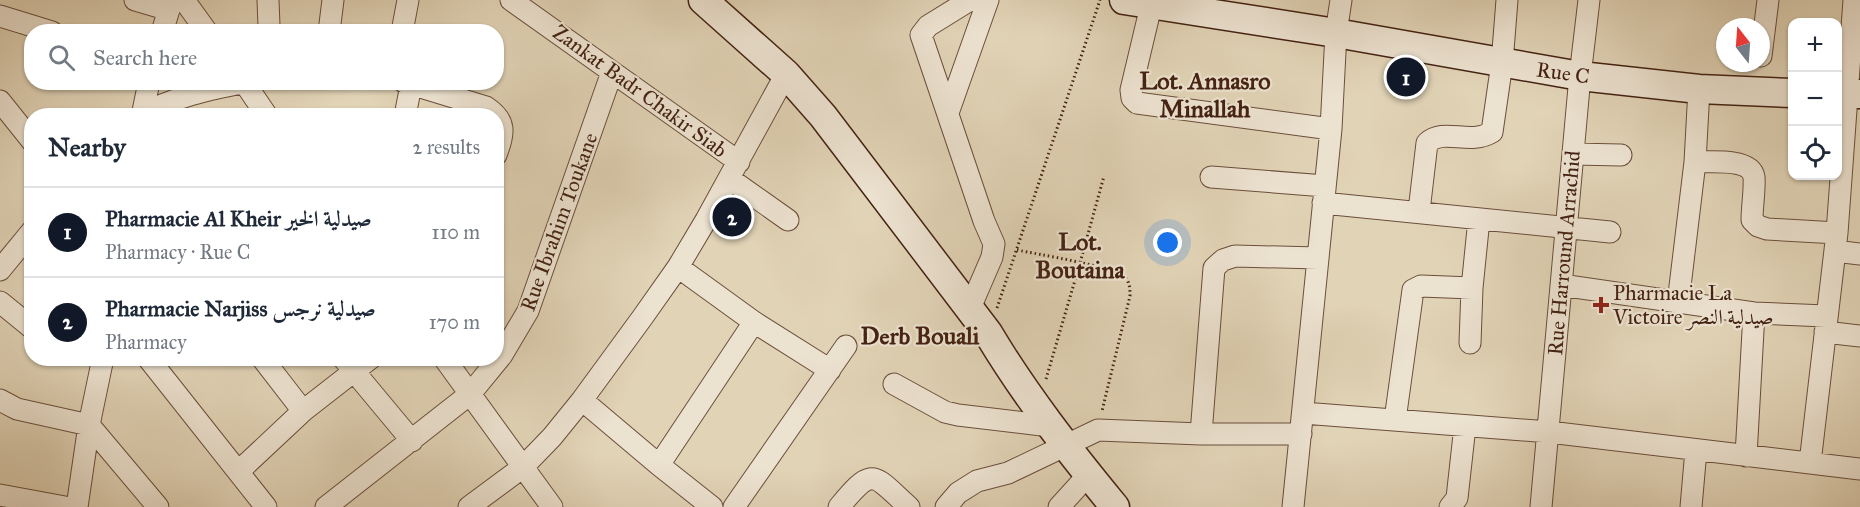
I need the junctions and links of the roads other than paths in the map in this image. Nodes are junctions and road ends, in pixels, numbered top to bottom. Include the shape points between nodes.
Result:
1 (135, 0) edge
2 (267, 0) edge
3 (333, 0) edge
4 (408, 0) edge
5 (511, 0) edge
6 (703, 0) edge
7 (988, 0) edge
8 (1341, 0) edge
9 (1507, 0) edge
10 (1589, 0) edge
11 (1767, 0) edge
12 (1854, 0) edge
13 (964, 1) edge
14 (175, 3) edge
15 (1137, 3) edge
16 (0, 16) edge
17 (1765, 18) edge
18 (26, 24) edge
19 (166, 24) edge
20 (198, 24) edge
21 (269, 24) edge
22 (330, 24) edge
23 (404, 24) edge
24 (1336, 33) junction
25 (1502, 63) junction
26 (612, 72) junction
27 (1759, 72) edge
28 (786, 74) junction
29 (1580, 76) junction
30 (1699, 89) junction
31 (147, 90) edge
32 (214, 90) edge
33 (250, 90) edge
34 (407, 90) edge
35 (428, 90) edge
36 (1757, 92) junction
37 (1788, 93) edge
38 (1849, 94) edge
39 (143, 108) edge
40 (160, 108) edge
41 (261, 108) edge
42 (406, 108) edge
43 (488, 108) edge
44 (948, 113) junction
45 (4, 116) edge
46 (1331, 129) junction
47 (24, 134) edge
48 (1573, 154) junction
49 (1621, 155) dead end
50 (1695, 162) junction
51 (734, 171) junction
52 (1211, 177) dead end
53 (1324, 195) junction
54 (1419, 211) junction
55 (1479, 219) junction
56 (788, 220) dead end
57 (1567, 226) junction
58 (1610, 231) dead end
59 (24, 241) edge
60 (1836, 242) junction
61 (1860, 254) edge
62 (1318, 258) junction
63 (678, 267) junction
64 (0, 270) edge
65 (1562, 285) junction
66 (1472, 288) junction
67 (0, 302) edge
68 (1678, 303) junction
69 (970, 308) junction
70 (1754, 313) junction
71 (24, 322) edge
72 (754, 322) junction
73 (1826, 324) junction
74 (1860, 336) edge
75 (1470, 344) dead end
76 (846, 346) dead end
77 (504, 352) edge
78 (101, 366) edge
79 (154, 366) edge
80 (268, 366) edge
81 (348, 366) edge
82 (350, 366) edge
83 (450, 366) edge
84 (493, 366) edge
85 (830, 370) junction
86 (894, 384) dead end
87 (470, 394) junction
88 (0, 400) edge
89 (582, 400) junction
90 (303, 411) junction
91 (1395, 420) junction
92 (1302, 424) junction
93 (89, 425) junction
94 (1050, 426) junction
95 (1465, 426) junction
96 (1549, 432) junction
97 (1201, 434) junction
98 (412, 441) junction
99 (1696, 450) junction
100 (1746, 456) junction
101 (1810, 463) junction
102 (659, 465) junction
103 (523, 467) junction
104 (1860, 469) edge
105 (239, 471) junction
106 (1088, 475) junction
107 (0, 495) edge
108 (65, 507) edge
109 (77, 507) edge
110 (158, 507) edge
111 (266, 507) edge
112 (326, 507) edge
113 (469, 507) edge
114 (552, 507) edge
115 (712, 507) edge
116 (734, 507) edge
117 (838, 507) edge
118 (909, 507) edge
119 (946, 507) edge
120 (1059, 507) edge
121 (1115, 507) edge
122 (1293, 507) edge
123 (1450, 507) edge
124 (1541, 507) edge
125 (1691, 507) edge

1 - 14 street
2 - 21 street
3 - 22 street
4 - 23 street
5 - 26 street, Zankat Badr Chakir Siab
6 - 28 street
7 - 44 street
8 - 24 street
9 - 25 street
10 - 29 street, Rue Harround Arrachid
11 - 17 street
12 - 38 street
13 - 44 street via 921,35
14 - 19 street
14 - 20 street
15 - 24 street, Rue C
15 - 46 street via 1131,90 1137,103
16 - 18 street
24 - 25 street, Rue C
24 - 46 street
25 - 29 street, Rue C
25 - 54 street via 1492,132 1473,139 1433,137 1427,143
26 - 51 street, Zankat Badr Chakir Siab
26 - 77 street, Rue Ibrahim Toukane via 528,311
27 - 36 street
28 - 51 street
28 - 69 street
29 - 30 street, Rue C
29 - 48 street, Rue Harround Arrachid
30 - 36 street, Rue C
30 - 50 street
31 - 39 street
32 - 40 street
33 - 41 street
34 - 42 street
35 - 43 street
36 - 37 street, Rue C
38 - 60 street
44 - 69 street via 994,244
45 - 47 street
46 - 53 street
48 - 49 street
48 - 57 street, Rue Harround Arrachid
50 - 60 street via 1743,164 1750,168 1754,176 1752,220 1758,226
50 - 68 street
51 - 56 street, Zankat Badr Chakir Siab
51 - 63 street
52 - 53 street
53 - 54 street
53 - 62 street
54 - 55 street
55 - 57 street
55 - 66 street
57 - 58 street
57 - 65 street, Rue Harround Arrachid
59 - 64 street
60 - 61 street
60 - 73 street
62 - 92 street
62 - 97 street via 1235,256 1214,268
63 - 72 street
63 - 89 street
65 - 68 street
65 - 96 street, Rue Harround Arrachid
66 - 75 street
66 - 91 street via 1421,286 1413,290
67 - 71 street
68 - 70 street
69 - 94 street
70 - 73 street
70 - 100 street
72 - 85 street
72 - 102 street
73 - 74 street
73 - 101 street
76 - 85 street
78 - 93 street
79 - 105 street
80 - 90 street
81 - 90 street
82 - 98 street
83 - 87 street
84 - 87 street, Rue Ibrahim Toukane
85 - 116 street
86 - 94 street via 951,413
87 - 98 street, Rue Ibrahim Toukane
87 - 103 street
88 - 93 street via 17,409
89 - 102 street
89 - 103 street
90 - 105 street
91 - 92 street
91 - 95 street
92 - 97 street
92 - 122 street
93 - 109 street
93 - 110 street
94 - 97 street
94 - 106 street
94 - 119 street via 1008,473 976,481
95 - 96 street
95 - 123 street via 1457,498
96 - 99 street
96 - 124 street, Rue Harround Arrachid
98 - 112 street, Rue Ibrahim Toukane
99 - 100 street
99 - 125 street
100 - 101 street
101 - 104 street
102 - 115 street
103 - 113 street
103 - 114 street
105 - 111 street
106 - 120 street
106 - 121 street
107 - 108 street
117 - 118 street via 858,483 869,478 877,479

